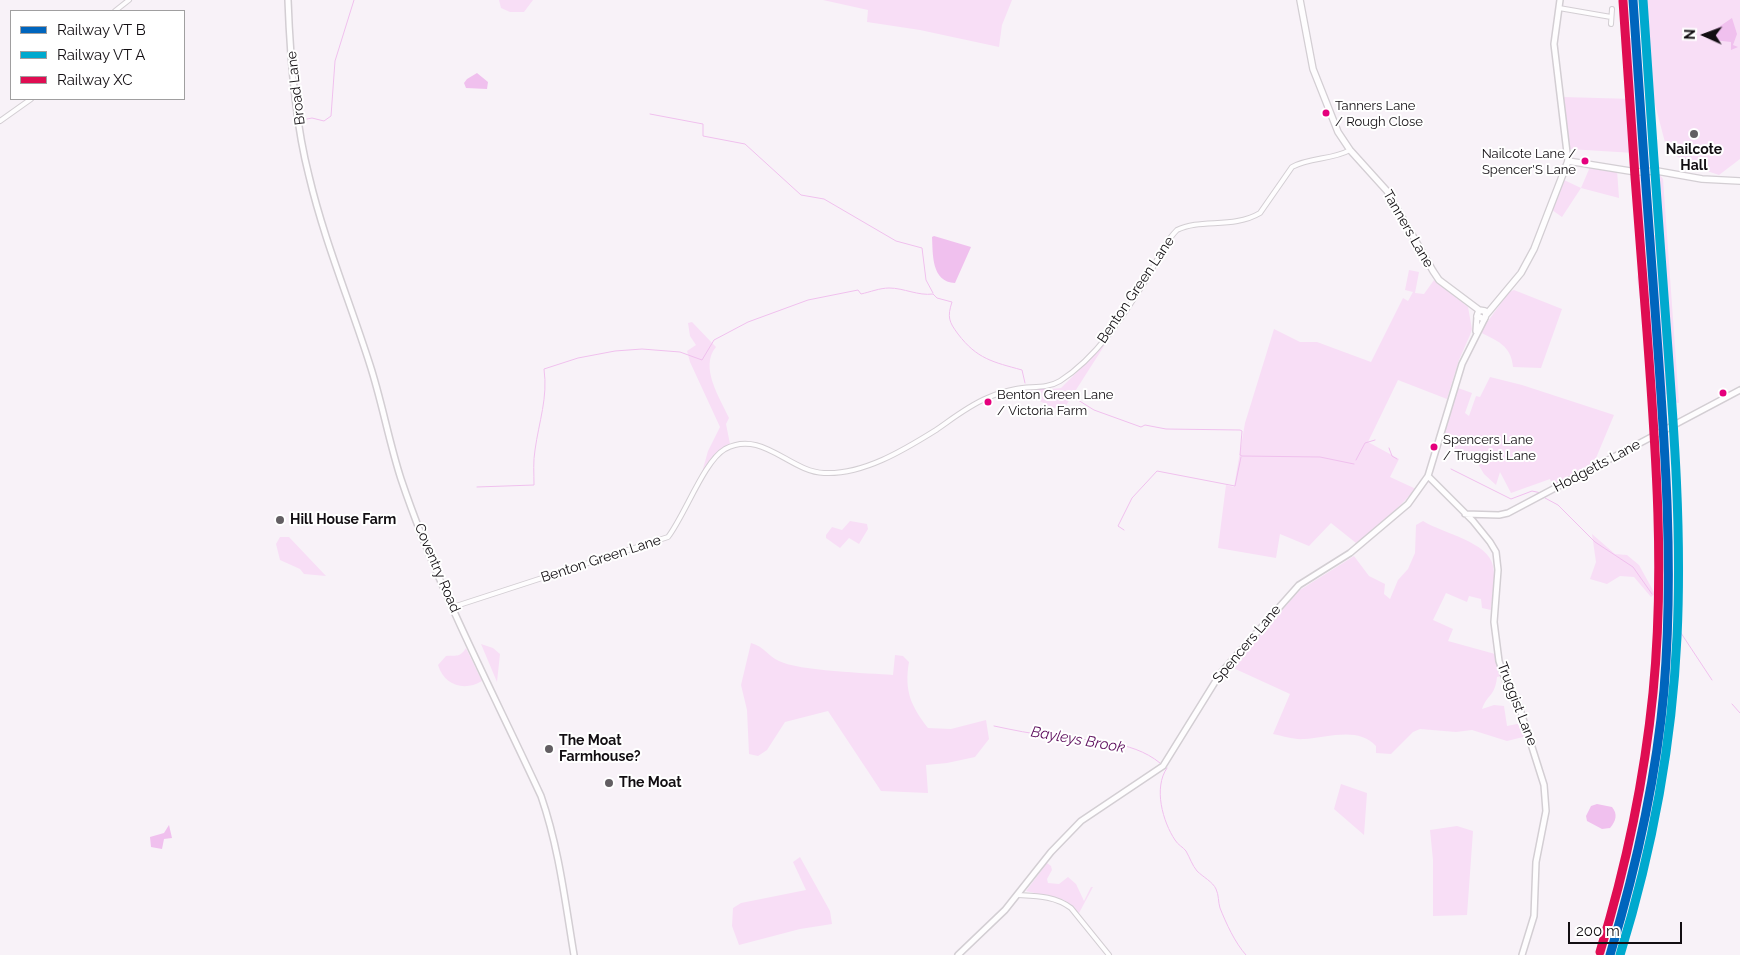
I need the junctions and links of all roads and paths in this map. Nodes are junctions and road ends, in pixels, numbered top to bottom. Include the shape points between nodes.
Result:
1 (129, 0) edge
2 (288, 0) edge
3 (1300, 0) edge
4 (1560, 0) edge
5 (1559, 8) junction
6 (1612, 9) dead end
7 (117, 10) edge
8 (1611, 17) junction
9 (1611, 24) dead end
10 (30, 100) edge
11 (0, 121) edge
12 (1350, 150) junction
13 (1568, 161) junction
14 (309, 176) joint
15 (1740, 181) edge
16 (1479, 310) junction
17 (1486, 316) junction
18 (1477, 317) junction
19 (1476, 334) junction
20 (1740, 390) edge
21 (1428, 476) junction
22 (1465, 514) junction
23 (1478, 515) junction
24 (1473, 521) junction
25 (453, 607) junction
26 (1018, 895) junction
27 (574, 955) edge
28 (958, 955) edge
29 (1109, 955) edge
30 (1522, 955) edge

1 - 7 street
2 - 14 street, Broad Lane via 300,128
3 - 12 main road, Tanners Lane via 1318,86 1332,121
4 - 5 street
5 - 8 street
5 - 13 street via 1554,44
6 - 8 street
8 - 9 street
10 - 11 street
12 - 16 main road, Tanners Lane via 1386,191 1439,280
12 - 25 street, Benton Green Lane via 1292,167 1254,217 1231,223 1189,226 1176,232 1102,344 1058,383 1013,389 986,399 901,450 843,471 810,471 777,452 745,444 727,448 712,461 668,537
13 - 15 main road via 1638,172 1656,171 1702,179
13 - 17 main road, Spencers Lane via 1521,273
14 - 25 street, Coventry Road via 371,367 401,479
16 - 17 main road, Tanners Lane via 1484,310
16 - 18 main road
17 - 18 main road via 1480,320
17 - 19 street, Spencers Lane
18 - 19 street, Spencers Lane
19 - 21 street, Spencers Lane via 1462,364
20 - 23 street, Hodgetts Lane via 1508,513
21 - 22 street, Truggist Lane
21 - 26 street, Spencers Lane via 1398,514 1350,553 1299,585 1220,674 1171,758 1081,821 1051,852
22 - 23 street, Hodgetts Lane
22 - 24 street, Truggist Lane
23 - 24 street
24 - 30 street, Truggist Lane via 1496,552 1498,570 1494,622 1499,661 1520,706 1546,795 1546,812 1536,862 1534,916
25 - 27 street, Coventry Road via 544,803 565,888
26 - 28 street, Spencers Lane
26 - 29 street via 1062,902

